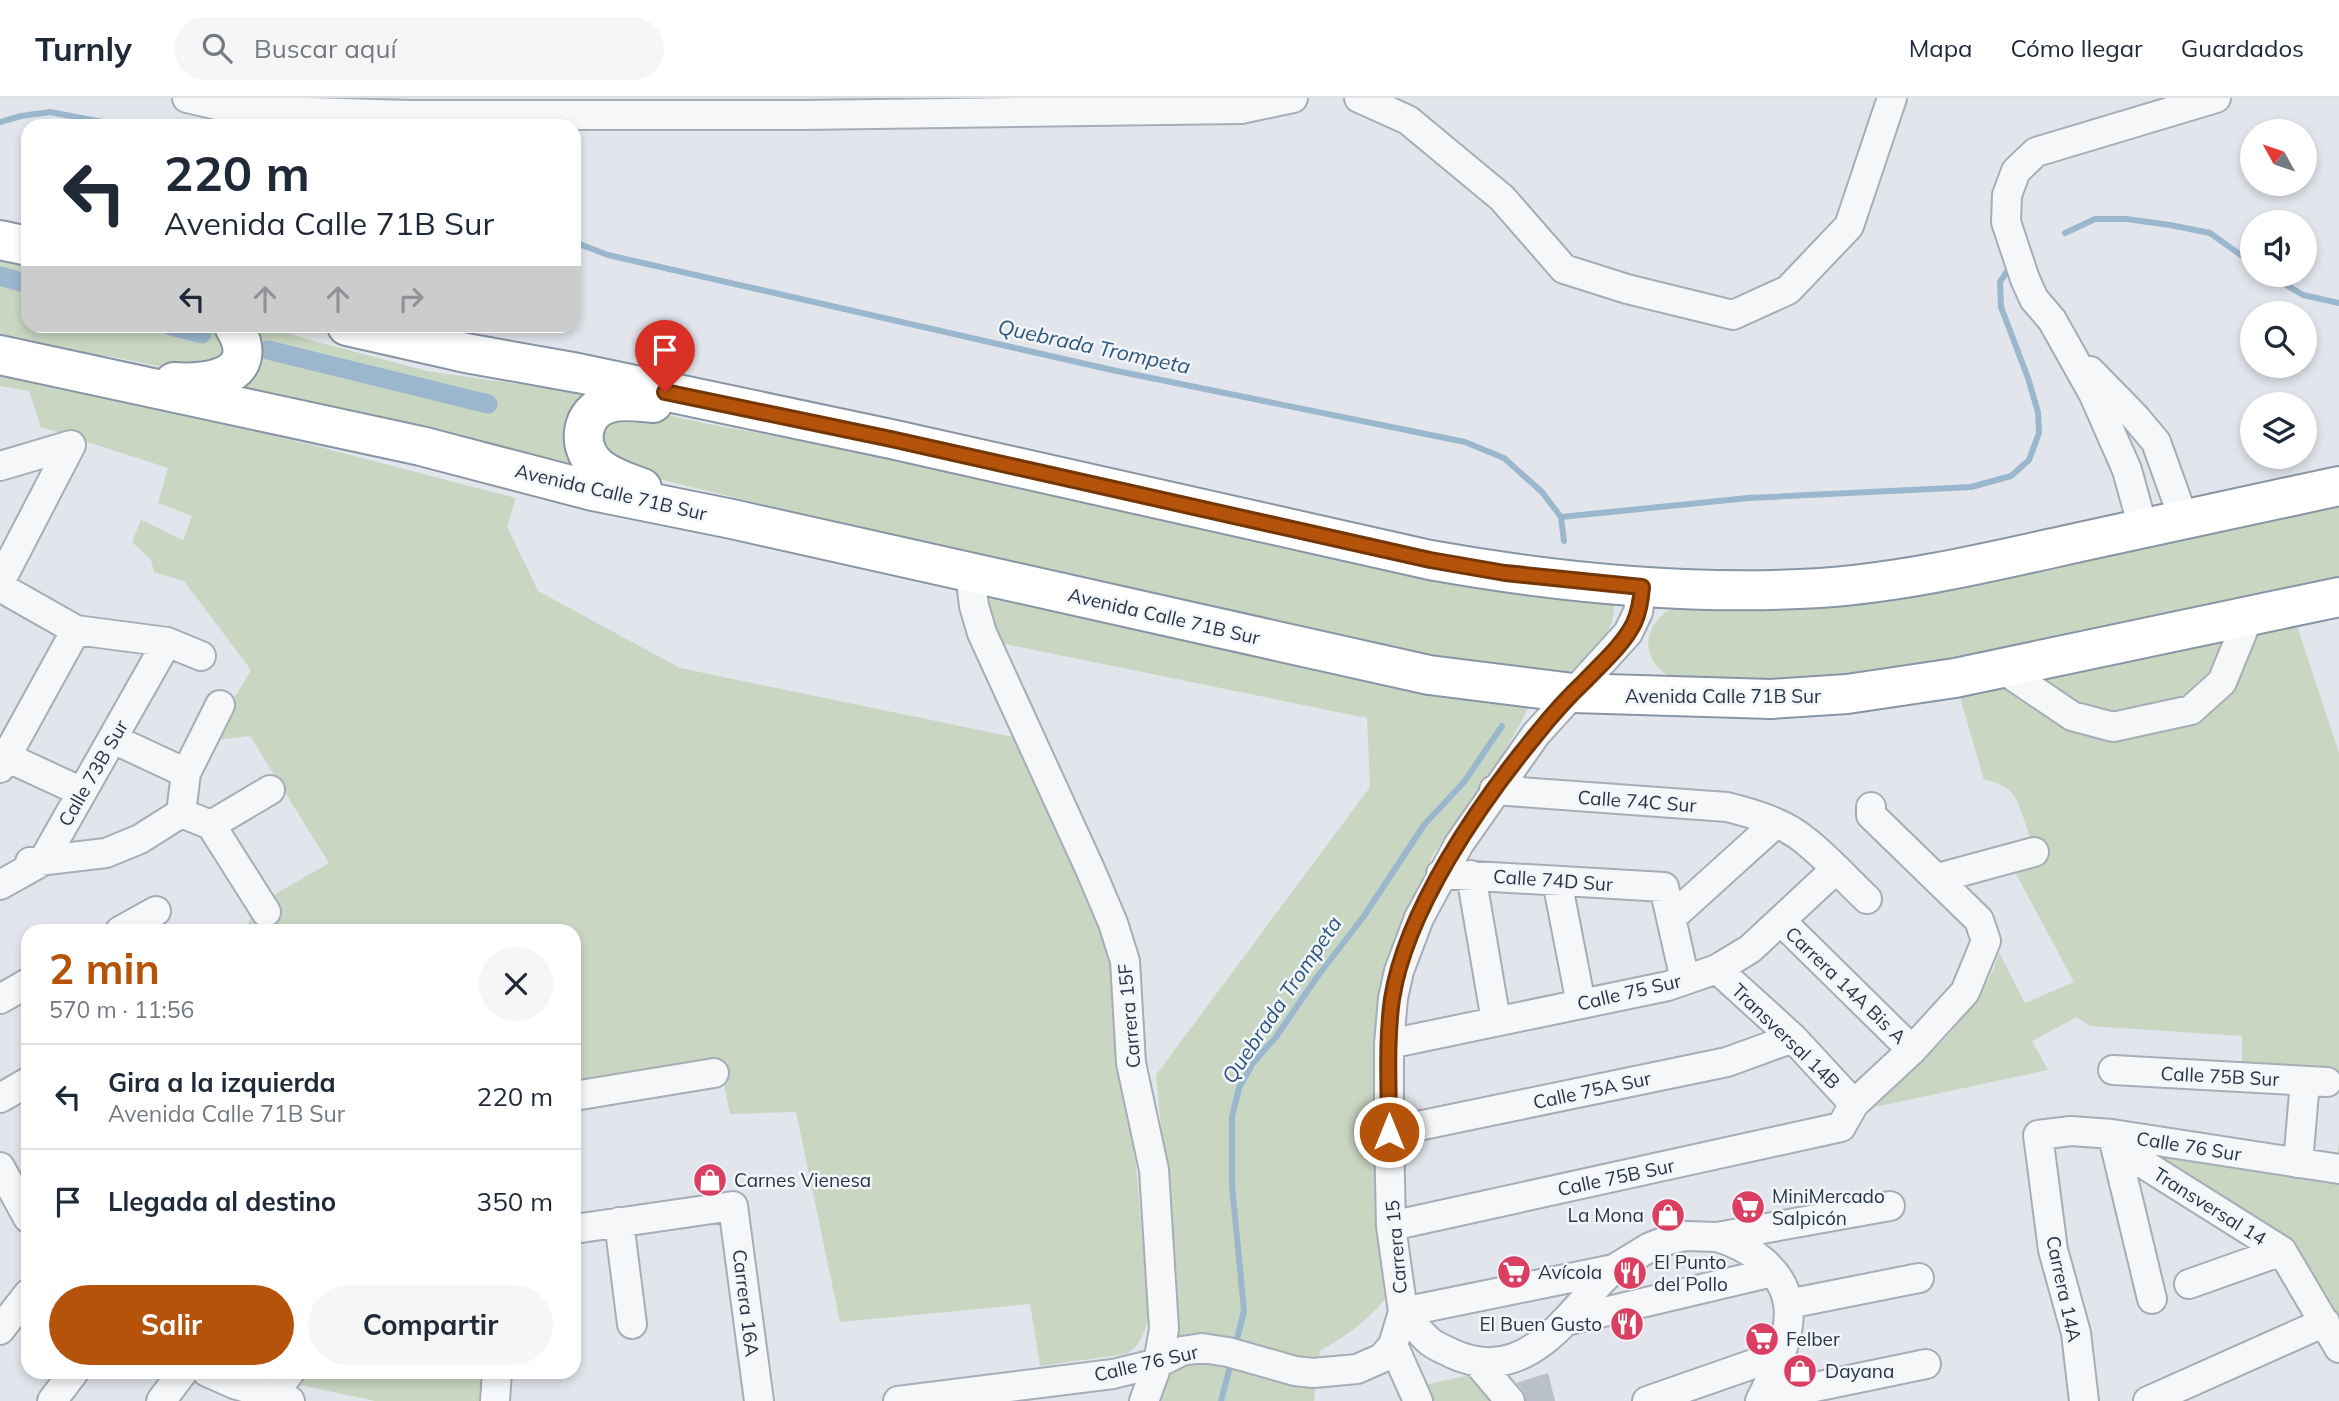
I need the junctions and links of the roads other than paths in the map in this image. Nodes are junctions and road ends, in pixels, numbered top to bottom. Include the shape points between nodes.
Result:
1 (187, 98) edge
2 (1293, 98) edge
3 (1359, 98) edge
4 (1892, 98) edge
5 (2216, 98) edge
6 (0, 240) edge
7 (21, 244) edge
8 (237, 333) edge
9 (378, 333) edge
10 (2073, 354) junction
11 (0, 355) edge
12 (78, 372) junction
13 (774, 415) junction
14 (0, 466) edge
15 (2339, 486) edge
16 (732, 519) junction
17 (2184, 520) junction
18 (2143, 528) junction
19 (970, 573) junction
20 (0, 585) edge
21 (1642, 587) junction
22 (2339, 597) edge
23 (2249, 616) junction
24 (76, 630) junction
25 (167, 642) junction
26 (201, 656) dead end
27 (2001, 668) junction
28 (1573, 693) junction
29 (220, 705) dead end
30 (113, 739) junction
31 (2, 760) edge
32 (186, 773) junction
33 (270, 790) dead end
34 (1494, 790) junction
35 (82, 793) junction
36 (1871, 807) dead end
37 (181, 813) junction
38 (1776, 824) junction
39 (211, 825) junction
40 (2034, 852) dead end
41 (43, 861) junction
42 (0, 864) edge
43 (1836, 869) junction
44 (1441, 874) junction
45 (1471, 875) junction
46 (1938, 878) junction
47 (1557, 881) junction
48 (0, 885) edge
49 (1867, 899) dead end
50 (156, 911) dead end
51 (266, 912) dead end
52 (1671, 918) junction
53 (1781, 921) junction
54 (133, 924) edge
55 (1717, 969) junction
56 (1685, 980) junction
57 (21, 987) edge
58 (0, 999) edge
59 (1581, 1004) junction
60 (1496, 1021) junction
61 (1793, 1038) junction
62 (1389, 1044) junction
63 (1912, 1050) junction
64 (2113, 1070) dead end
65 (714, 1073) dead end
66 (21, 1086) edge
67 (581, 1095) edge
68 (0, 1098) edge
69 (1847, 1115) junction
70 (1389, 1132) junction
71 (2038, 1135) joint
72 (2113, 1140) junction
73 (2298, 1163) junction
74 (0, 1168) edge
75 (2339, 1169) edge
76 (21, 1206) edge
77 (1890, 1206) dead end
78 (618, 1223) junction
79 (1391, 1226) junction
80 (581, 1228) edge
81 (1717, 1237) junction
82 (2281, 1251) junction
83 (1614, 1269) junction
84 (1773, 1272) junction
85 (1919, 1278) dead end
86 (2189, 1284) dead end
87 (2152, 1299) dead end
88 (21, 1303) edge
89 (1788, 1304) junction
90 (1403, 1311) junction
91 (1566, 1321) junction
92 (2325, 1322) junction
93 (632, 1324) dead end
94 (0, 1330) edge
95 (1393, 1345) junction
96 (2339, 1348) edge
97 (1780, 1354) junction
98 (1158, 1363) junction
99 (1478, 1363) junction
100 (1926, 1364) dead end
101 (69, 1379) edge
102 (178, 1379) edge
103 (224, 1379) edge
104 (287, 1379) edge
105 (497, 1379) edge
106 (940, 1398) edge
107 (277, 1400) edge
108 (1761, 1400) edge
109 (52, 1401) edge
110 (161, 1401) edge
111 (495, 1401) edge
112 (759, 1401) edge
113 (898, 1401) edge
114 (1144, 1401) edge
115 (1418, 1401) edge
116 (1510, 1401) edge
117 (1647, 1401) edge
118 (2084, 1401) edge
119 (2148, 1401) edge

1 - 2 street via 239,110 411,116 1241,110
3 - 4 street via 1408,120 1492,189 1564,269 1733,315 1788,290 1849,226
5 - 10 street via 2036,152 2016,171 2007,195 2006,222 2034,299
6 - 7 highway
8 - 12 highway via 242,356 219,380 193,383
9 - 13 highway
10 - 17 street via 2156,442
10 - 18 street via 2127,470
11 - 12 highway, Avenida Calle 71B Sur
12 - 16 highway, Avenida Calle 71B Sur via 421,446 603,494
13 - 16 highway via 622,401 596,410 585,424 586,453 605,472
13 - 21 highway via 1430,560 1517,575
14 - 20 street via 71,445
15 - 17 highway
16 - 19 highway, Avenida Calle 71B Sur
17 - 18 highway
18 - 21 highway via 1873,582 1737,592
19 - 28 highway, Avenida Calle 71B Sur via 1429,675
19 - 98 street, Carrera 15F via 982,633 1048,753 1125,961 1131,1063 1154,1170 1164,1329
20 - 24 street
21 - 28 street, Carrera 15 via 1628,633
22 - 23 highway, Avenida Calle 71B Sur
23 - 27 highway, Avenida Calle 71B Sur
23 - 27 street via 2222,682 2191,710 2113,726 2073,716
24 - 25 street
24 - 31 street
25 - 26 street
25 - 30 street, Calle 73B Sur
27 - 28 highway, Avenida Calle 71B Sur via 1808,698
28 - 34 street, Carrera 15
29 - 32 street
30 - 32 street
30 - 35 street, Calle 73B Sur
31 - 35 street
32 - 37 street
33 - 39 street
34 - 38 street, Calle 74C Sur via 1727,807
34 - 44 street, Carrera 15
35 - 41 street, Calle 73B Sur
36 - 46 street via 1871,815
37 - 39 street
37 - 41 street via 125,846
38 - 43 street, Calle 74C Sur via 1807,841
38 - 52 street
39 - 51 street
40 - 46 street
41 - 42 street
41 - 48 street
43 - 49 street, Calle 74C Sur
43 - 53 street, Calle 75 Sur
44 - 45 street, Calle 74D Sur
44 - 62 street, Carrera 15 via 1399,971
45 - 47 street, Calle 74D Sur
45 - 60 street
46 - 63 street via 1979,920 1986,941 1965,992
47 - 52 street, Calle 74D Sur via 1664,887
47 - 59 street
50 - 54 street
52 - 56 street
53 - 55 street, Calle 75 Sur via 1750,949
53 - 63 street, Carrera 14A Bis A
55 - 56 street, Calle 75 Sur
55 - 61 street, Transversal 14B
56 - 59 street, Calle 75 Sur
57 - 58 street
59 - 60 street, Calle 75 Sur
60 - 62 street, Calle 75 Sur
61 - 69 street, Transversal 14B
61 - 70 street, Calle 75A Sur via 1727,1062
62 - 70 street, Carrera 15
63 - 69 street
64 - 73 street, Calle 75B Sur via 2316,1082
65 - 67 street
66 - 68 street
69 - 79 street, Calle 75B Sur
70 - 79 street, Carrera 15
71 - 72 street, Calle 76 Sur via 2071,1131
71 - 118 street, Carrera 14A via 2053,1250 2076,1333
72 - 73 street, Calle 76 Sur
72 - 82 street, Transversal 14
72 - 87 street
73 - 75 street, Calle 76 Sur
74 - 76 street
77 - 81 street
78 - 80 street
78 - 93 street
78 - 112 street, Carrera 16A via 733,1206
79 - 90 street, Carrera 15
81 - 83 street via 1671,1239
81 - 84 street via 1748,1250
82 - 86 street
82 - 92 street, Transversal 14
83 - 90 street
83 - 91 street
84 - 89 street
84 - 91 street
85 - 89 street
88 - 94 street
89 - 97 street
90 - 95 street
90 - 99 street via 1429,1342
91 - 99 street via 1526,1352 1509,1360
92 - 96 street, Transversal 14
92 - 119 street
95 - 98 street, Calle 76 Sur via 1382,1358 1357,1369 1313,1373 1202,1348 1182,1351
95 - 115 street
97 - 108 street
97 - 117 street
98 - 106 street, Calle 76 Sur via 1113,1374
98 - 114 street, Carrera 15F
99 - 116 street
100 - 108 street
101 - 109 street
102 - 110 street
103 - 107 street
104 - 107 street
105 - 111 street
106 - 113 street, Calle 76 Sur

